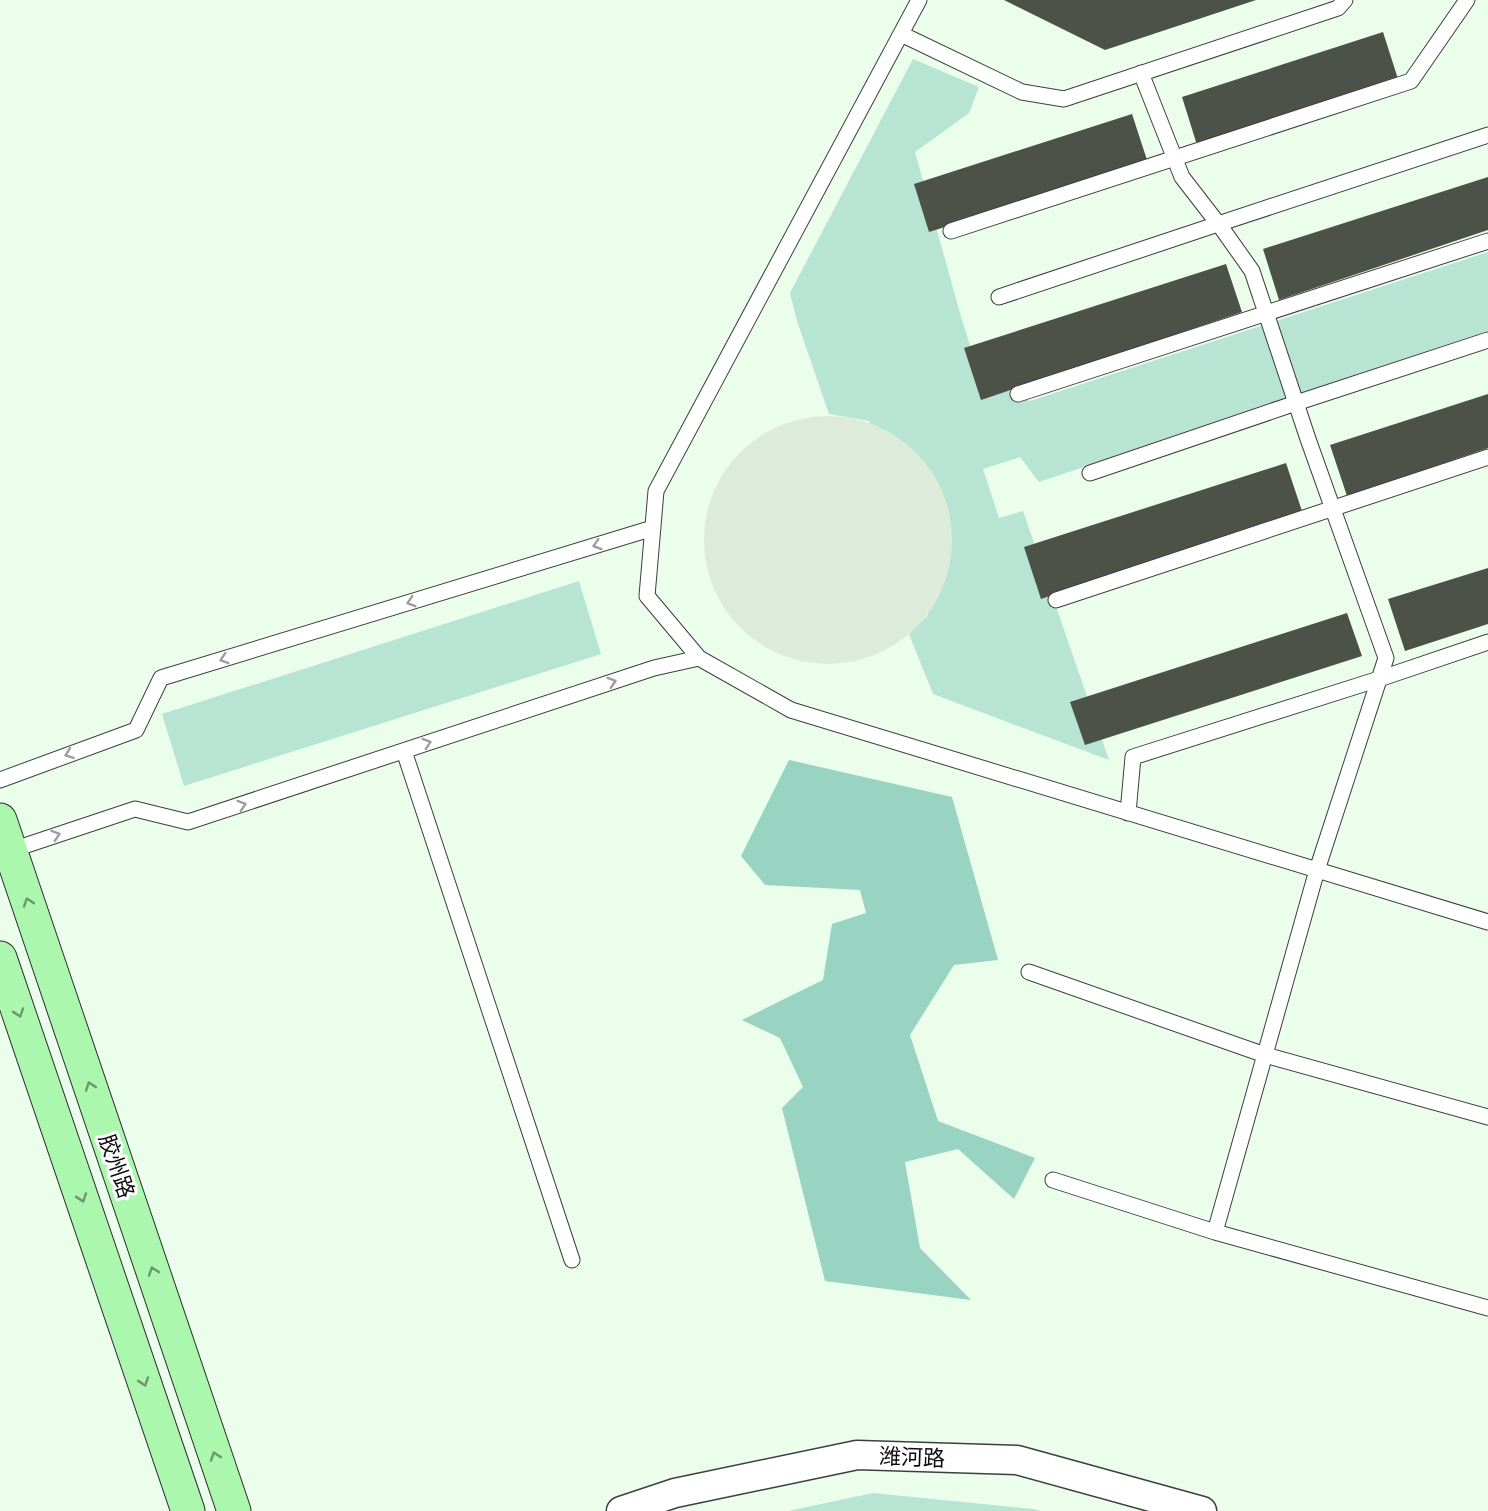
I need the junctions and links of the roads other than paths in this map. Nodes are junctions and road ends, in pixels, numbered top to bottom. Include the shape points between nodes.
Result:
1 (919, 0) edge
2 (1345, 0) edge
3 (1467, 0) edge
4 (901, 34) junction
5 (1141, 73) junction
6 (1488, 135) edge
7 (1174, 158) junction
8 (1218, 224) junction
9 (951, 231) dead end
10 (1488, 241) edge
11 (999, 297) dead end
12 (1265, 312) junction
13 (1488, 340) edge
14 (1018, 394) dead end
15 (1296, 403) junction
16 (1488, 457) edge
17 (1090, 473) dead end
18 (1333, 509) junction
19 (653, 528) junction
20 (1056, 600) dead end
21 (1488, 642) edge
22 (699, 658) junction
23 (1379, 679) junction
24 (404, 751) junction
25 (0, 780) edge
26 (1128, 813) junction
27 (3, 841) edge
28 (1317, 870) junction
29 (1488, 922) edge
30 (0, 958) edge
31 (1029, 972) dead end
32 (1265, 1055) junction
33 (1488, 1117) edge
34 (1053, 1180) dead end
35 (1215, 1232) junction
36 (572, 1260) dead end
37 (1488, 1308) edge
38 (188, 1511) edge
39 (234, 1511) edge
40 (621, 1511) edge
41 (1202, 1511) edge

1 - 4 lane
2 - 5 lane via 1338,8
3 - 7 lane via 1411,81
4 - 5 lane via 1022,92 1064,99
4 - 19 lane via 656,491
5 - 7 lane
6 - 8 lane
7 - 8 lane via 1182,177
7 - 9 lane
8 - 11 lane
8 - 12 lane via 1252,271
10 - 12 lane
12 - 14 lane
12 - 15 lane
13 - 15 lane
15 - 17 lane
15 - 18 lane
16 - 18 lane
18 - 20 lane
18 - 23 lane via 1386,658
19 - 22 lane via 647,596
19 -> 25 lane via 161,678 136,729
21 - 23 lane
24 -> 22 lane via 654,668
22 - 26 lane via 791,710
23 - 26 lane via 1133,757
23 - 28 lane
27 -> 24 lane via 135,808 188,822
24 - 36 lane
26 - 28 lane
39 -> 27 main road, 胶州路
28 - 29 lane
28 - 32 lane
30 -> 38 main road, 胶州路
31 - 32 lane
32 - 33 lane
32 - 35 lane
34 - 35 lane
35 - 37 lane
40 - 41 street, 潍河路 via 675,1493 857,1455 1017,1460

